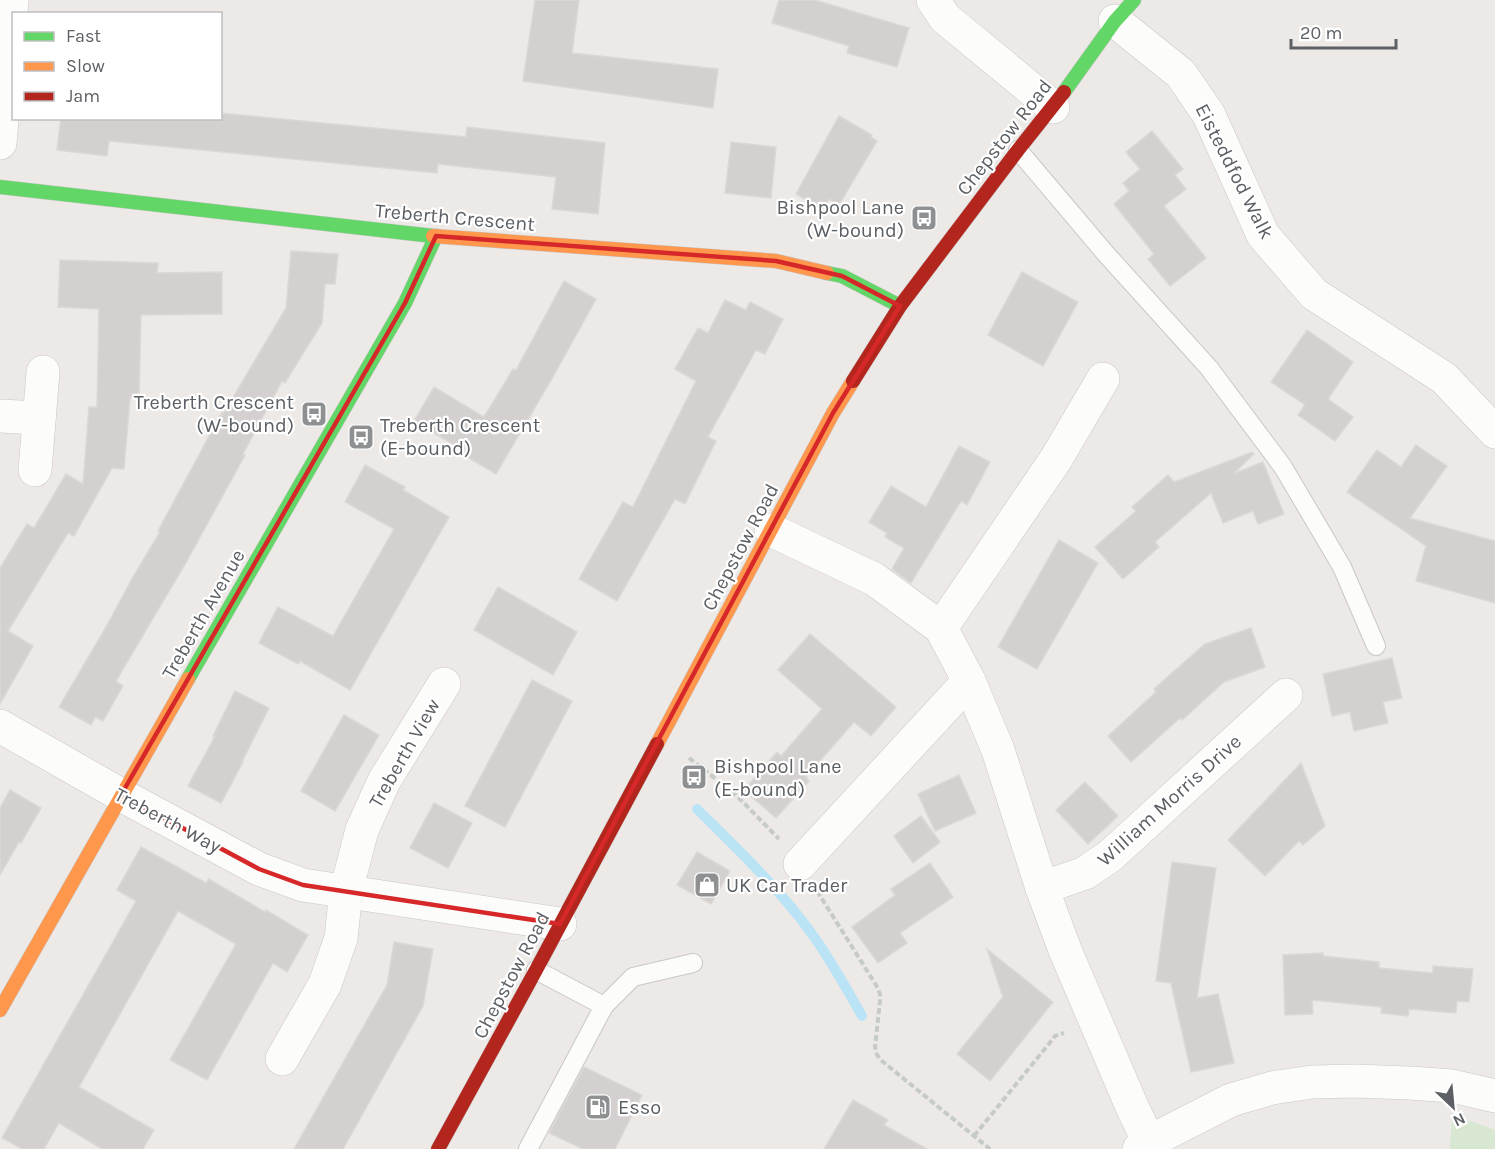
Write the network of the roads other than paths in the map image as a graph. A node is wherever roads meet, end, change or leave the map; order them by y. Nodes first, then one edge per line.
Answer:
1 (12, 0) edge
2 (933, 0) edge
3 (1124, 10) edge
4 (1053, 107) junction
5 (0, 143) edge
6 (1018, 150) junction
7 (0, 187) edge
8 (436, 236) junction
9 (900, 306) junction
10 (43, 372) dead end
11 (1103, 379) dead end
12 (0, 416) edge
13 (39, 418) junction
14 (1495, 432) edge
15 (35, 470) dead end
16 (771, 530) junction
17 (941, 628) junction
18 (1376, 646) dead end
19 (969, 681) junction
20 (444, 684) dead end
21 (1286, 695) dead end
22 (0, 726) edge
23 (121, 795) junction
24 (800, 864) road end
25 (1042, 888) junction
26 (346, 891) junction
27 (560, 924) junction
28 (693, 963) dead end
29 (536, 970) junction
30 (604, 1006) junction
31 (0, 1010) edge
32 (282, 1059) dead end
33 (1494, 1093) edge
34 (1144, 1146) edge
35 (438, 1149) edge
36 (528, 1149) edge

1 - 5 street
2 - 4 street
3 - 4 street, Chepstow Road
3 - 14 street, Eisteddfod Walk
4 - 6 street, Chepstow Road
6 - 9 street, Chepstow Road
6 - 18 lane
7 - 8 street, Treberth Crescent
8 - 9 street, Treberth Crescent
8 - 23 street, Treberth Avenue
9 - 16 street, Chepstow Road
10 - 13 street
11 - 17 street
12 - 13 street
13 - 15 street
16 - 17 street
16 - 27 street, Chepstow Road
17 - 19 street
19 - 24 street
19 - 25 street
20 - 26 street, Treberth View
21 - 25 street, William Morris Drive
22 - 23 street, Treberth Way
23 - 26 street, Treberth Way
23 - 31 street, Treberth Avenue
25 - 34 street
26 - 27 street, Treberth Way
26 - 32 street
27 - 29 street, Chepstow Road
28 - 30 lane
29 - 30 lane
29 - 35 street, Chepstow Road
30 - 36 lane
33 - 34 street

